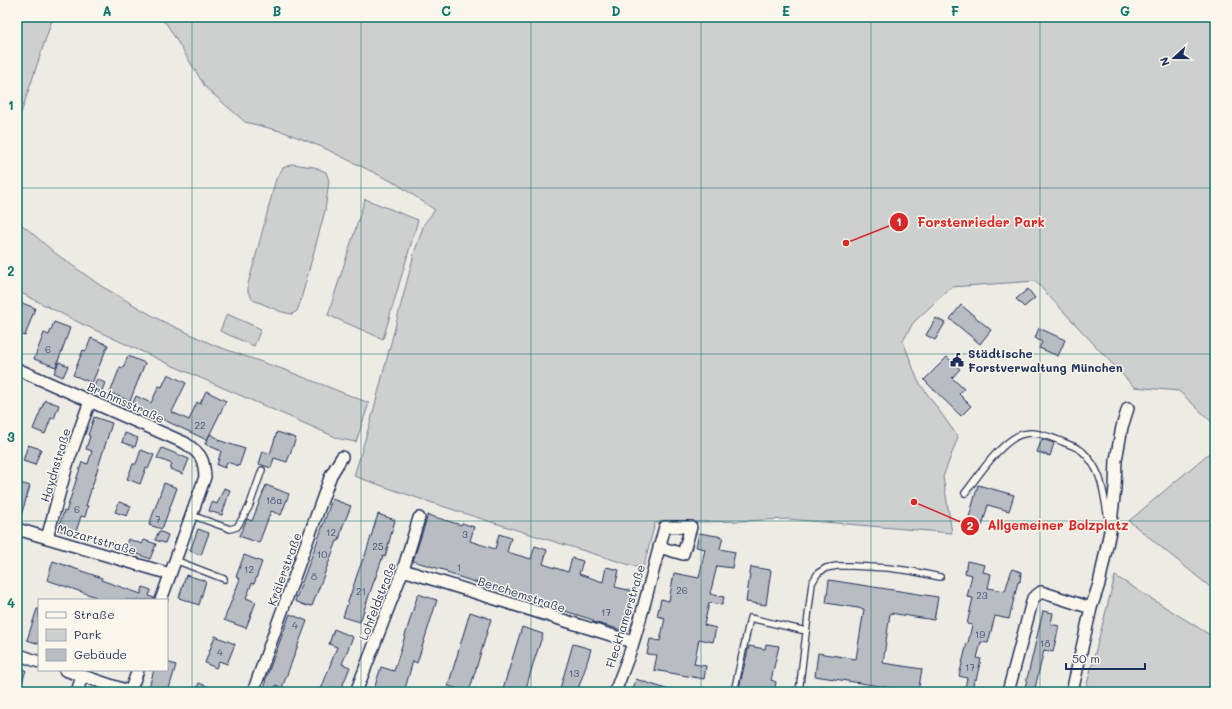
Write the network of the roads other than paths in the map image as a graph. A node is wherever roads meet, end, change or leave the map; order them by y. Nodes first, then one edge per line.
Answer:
1 (17, 369) edge
2 (90, 401) junction
3 (1128, 408) dead end
4 (342, 457) dead end
5 (262, 470) dead end
6 (965, 493) dead end
7 (191, 515) junction
8 (419, 518) dead end
9 (1111, 525) junction
10 (17, 529) edge
11 (47, 538) junction
12 (659, 547) dead end
13 (175, 560) junction
14 (403, 570) junction
15 (170, 574) junction
16 (940, 577) dead end
17 (224, 579) dead end
18 (161, 599) edge
19 (1091, 608) junction
20 (806, 631) junction
21 (633, 642) junction
22 (17, 654) edge
23 (38, 662) edge
24 (68, 671) edge
25 (138, 671) edge
26 (82, 676) junction
27 (77, 692) edge
28 (131, 692) edge
29 (253, 692) edge
30 (356, 692) edge
31 (615, 692) edge
32 (734, 692) edge
33 (799, 692) edge
34 (1008, 692) edge
35 (1072, 692) edge

1 - 2 street, Brahmsstraße
2 - 7 street, Brahmsstraße
2 - 11 street, Haydnstraße
3 - 9 street
4 - 29 street, Krälerstraße
5 - 7 lane
6 - 9 lane
7 - 13 street
8 - 14 street, Lohfeldstraße
9 - 19 street
10 - 11 street, Mozartstraße
11 - 15 street, Mozartstraße
12 - 21 street, Fleckhamerstraße
13 - 15 street
13 - 17 lane
14 - 21 street, Berchemstraße
14 - 30 street, Lohfeldstraße
15 - 18 street
16 - 20 lane
19 - 34 street
19 - 35 street
20 - 32 lane
20 - 33 lane
21 - 31 street, Fleckhamerstraße
22 - 23 street
24 - 26 street
25 - 28 street
26 - 27 street
26 - 28 street

